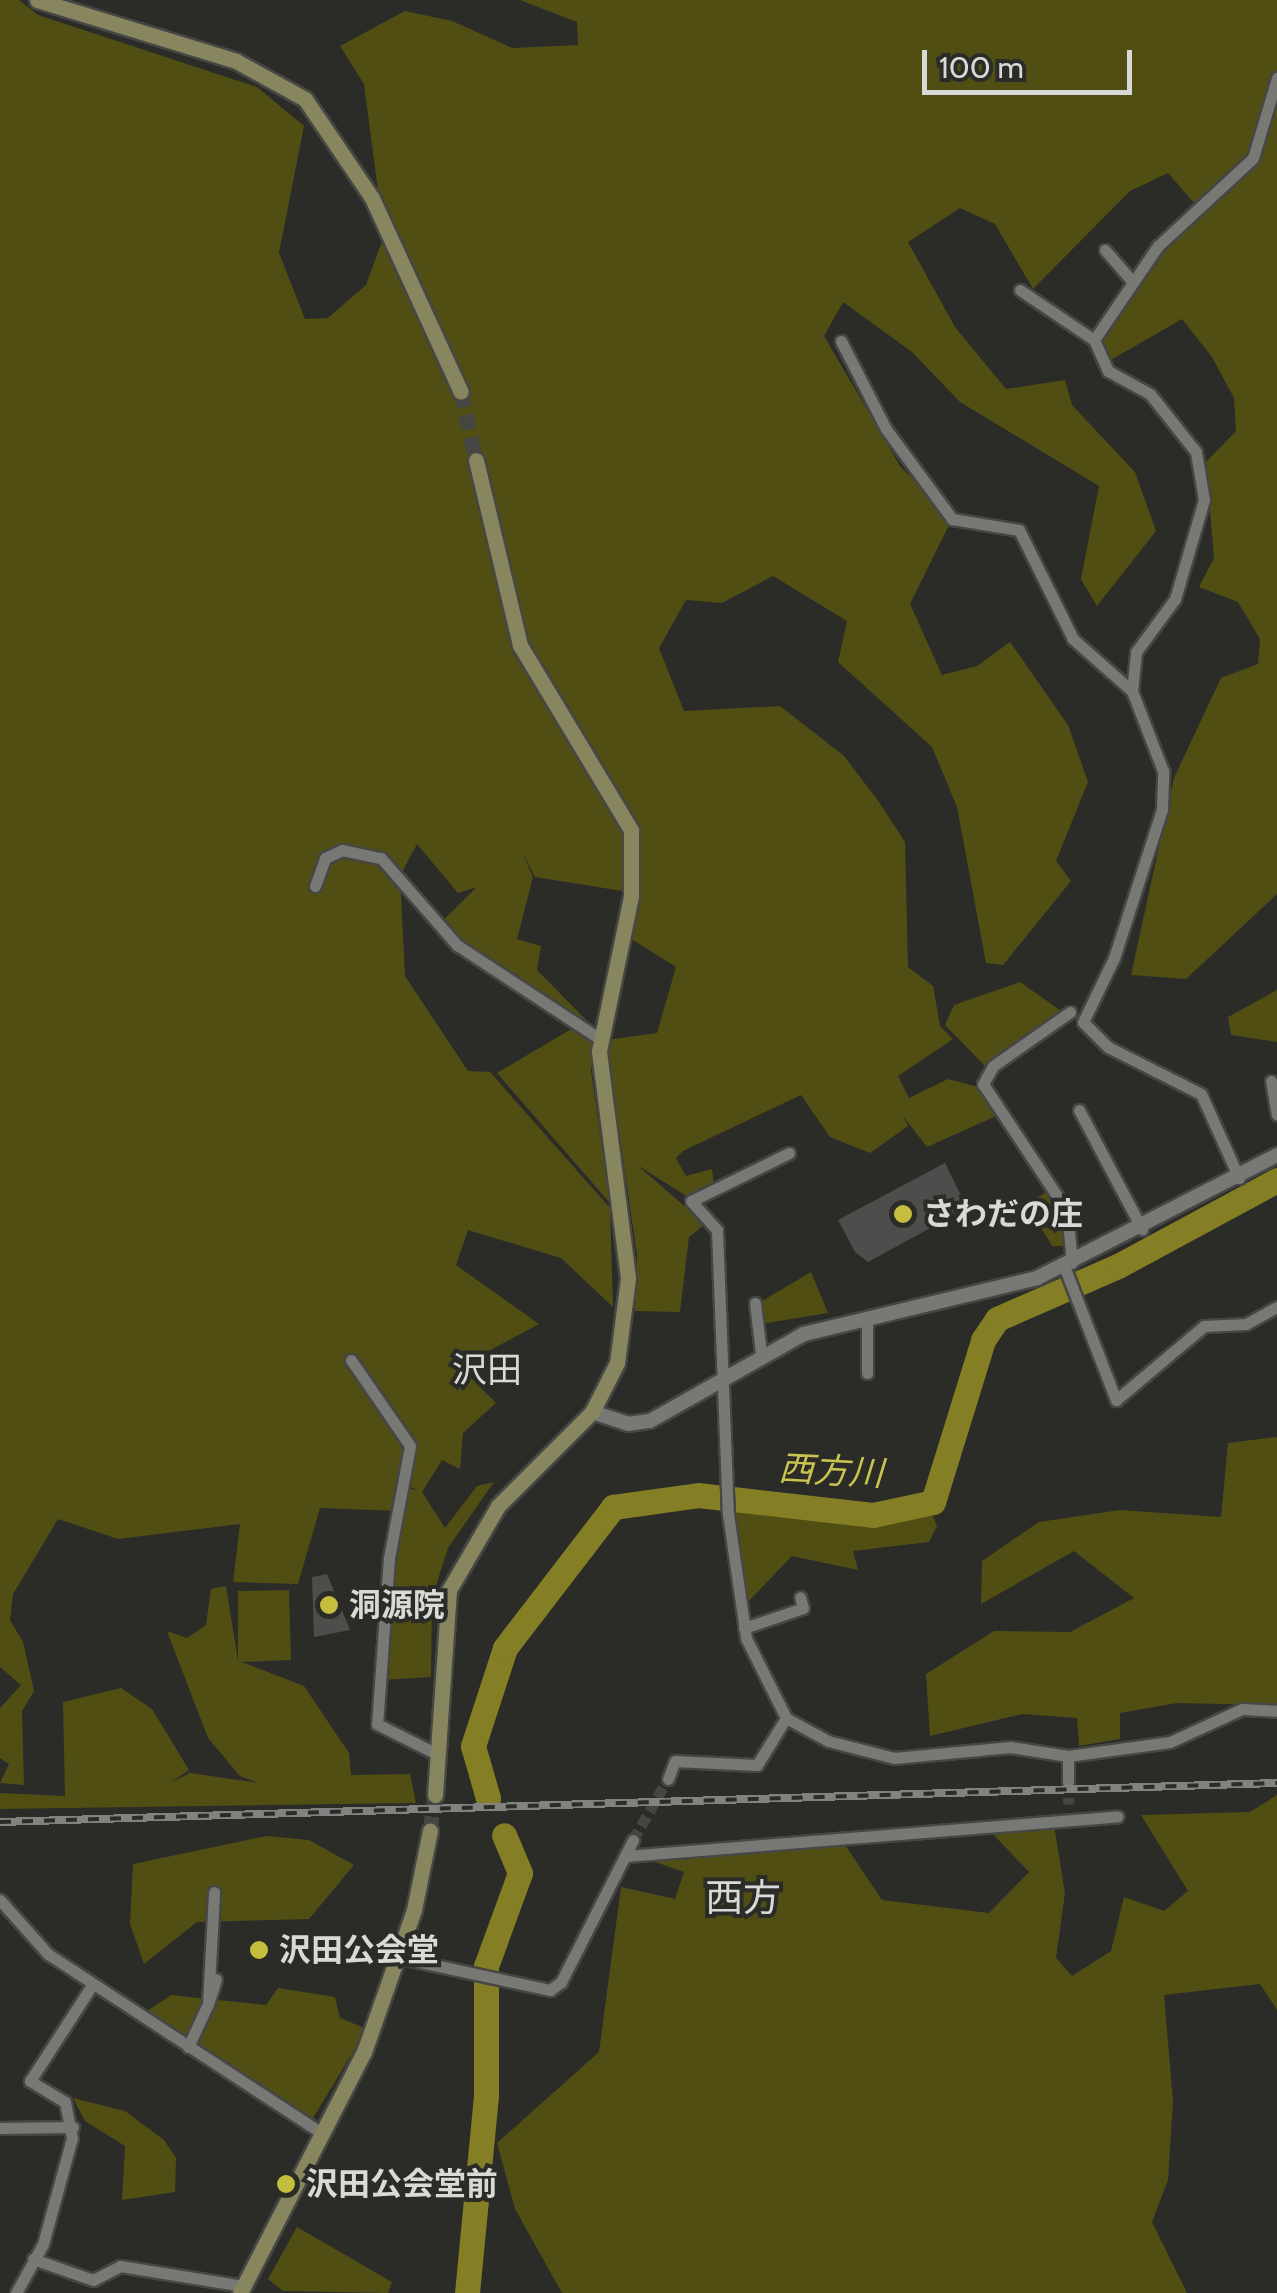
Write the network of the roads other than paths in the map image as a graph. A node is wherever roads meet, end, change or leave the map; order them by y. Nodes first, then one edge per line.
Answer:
1 (37, 0) edge
2 (1277, 78) edge
3 (1106, 250) dead end
4 (1130, 279) junction
5 (1020, 290) dead end
6 (1094, 340) junction
7 (841, 341) dead end
8 (460, 392) tunnel mouth
9 (476, 460) tunnel mouth
10 (1132, 691) junction
11 (315, 886) dead end
12 (1070, 1012) dead end
13 (600, 1040) junction
14 (1271, 1081) dead end
15 (1079, 1110) dead end
16 (1277, 1114) edge
17 (789, 1154) dead end
18 (1277, 1155) edge
19 (1239, 1178) junction
20 (1142, 1230) junction
21 (1068, 1265) junction
22 (754, 1303) dead end
23 (1277, 1307) edge
24 (868, 1319) junction
25 (761, 1353) junction
26 (351, 1360) dead end
27 (867, 1373) dead end
28 (723, 1374) junction
29 (592, 1412) junction
30 (800, 1597) dead end
31 (744, 1628) junction
32 (1277, 1711) edge
33 (786, 1718) junction
34 (437, 1754) junction
35 (1068, 1756) junction
36 (668, 1779) tunnel mouth
37 (1068, 1781) tunnel mouth
38 (435, 1794) tunnel mouth
39 (1069, 1804) tunnel mouth
40 (1117, 1816) dead end
41 (1069, 1818) junction
42 (430, 1832) tunnel mouth
43 (633, 1840) tunnel mouth
44 (625, 1856) junction
45 (214, 1892) dead end
46 (0, 1900) edge
47 (398, 1957) junction
48 (216, 1978) dead end
49 (92, 1985) junction
50 (202, 1997) junction
51 (188, 2047) junction
52 (73, 2127) junction
53 (0, 2128) edge
54 (323, 2134) junction
55 (33, 2260) junction
56 (242, 2290) edge
57 (16, 2293) edge

1 - 8 main road
2 - 4 street
3 - 4 street
4 - 6 street
5 - 6 street
6 - 10 street
7 - 10 street
9 - 13 main road
10 - 19 street
11 - 13 street
12 - 21 street
13 - 29 main road
14 - 16 street
15 - 20 street
17 - 28 street
18 - 19 street
19 - 20 street
20 - 21 street
21 - 23 street
21 - 24 street
22 - 25 street
24 - 25 street
24 - 27 street
25 - 28 street
26 - 34 street
28 - 29 street
28 - 31 street
29 - 34 main road
30 - 31 street
31 - 33 street
32 - 35 street
33 - 35 street
33 - 36 street
34 - 38 main road
35 - 37 street
39 - 41 street
40 - 41 street
41 - 44 street
42 - 47 main road
43 - 44 street
44 - 47 street
45 - 50 street
46 - 49 street
47 - 54 main road
48 - 50 street
49 - 51 street
49 - 52 street
50 - 51 street
51 - 54 street
52 - 53 street
52 - 55 street
54 - 56 main road
55 - 56 street
55 - 57 street

